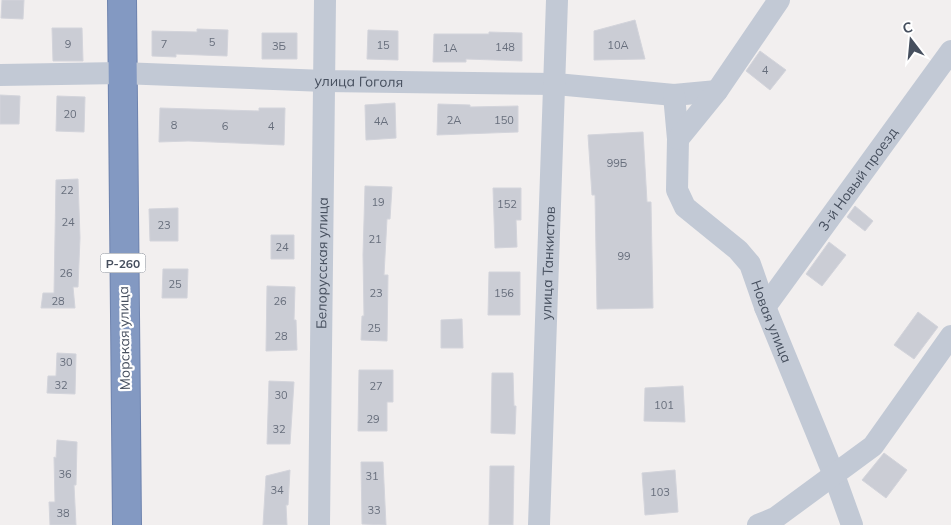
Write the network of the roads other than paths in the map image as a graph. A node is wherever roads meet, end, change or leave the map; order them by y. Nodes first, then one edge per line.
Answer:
1 (122, 0) edge
2 (325, 0) edge
3 (557, 0) edge
4 (779, 0) edge
5 (951, 52) edge
6 (121, 73) junction
7 (0, 75) edge
8 (325, 81) junction
9 (556, 84) junction
10 (717, 91) junction
11 (674, 94) junction
12 (678, 139) junction
13 (765, 307) junction
14 (951, 336) edge
15 (834, 475) junction
16 (127, 525) edge
17 (320, 525) edge
18 (539, 525) edge
19 (758, 525) edge
20 (852, 525) edge

1 - 6 highway, Морская улица / Р-260
2 - 8 street, Белорусская улица
3 - 9 street, улица Танкистов
4 - 10 street
5 - 13 street, 3-й Новый проезд
6 - 7 street, улица Гоголя
6 - 8 street, улица Гоголя
6 - 16 highway, Морская улица / Р-260
8 - 9 street, улица Гоголя
8 - 17 street, Белорусская улица
9 - 11 street, улица Гоголя
9 - 18 street, улица Танкистов
10 - 11 street, улица Гоголя
10 - 12 street
11 - 12 street, Новая улица
12 - 13 street, Новая улица
13 - 15 street, Новая улица
14 - 15 street
15 - 19 street
15 - 20 street, Новая улица

